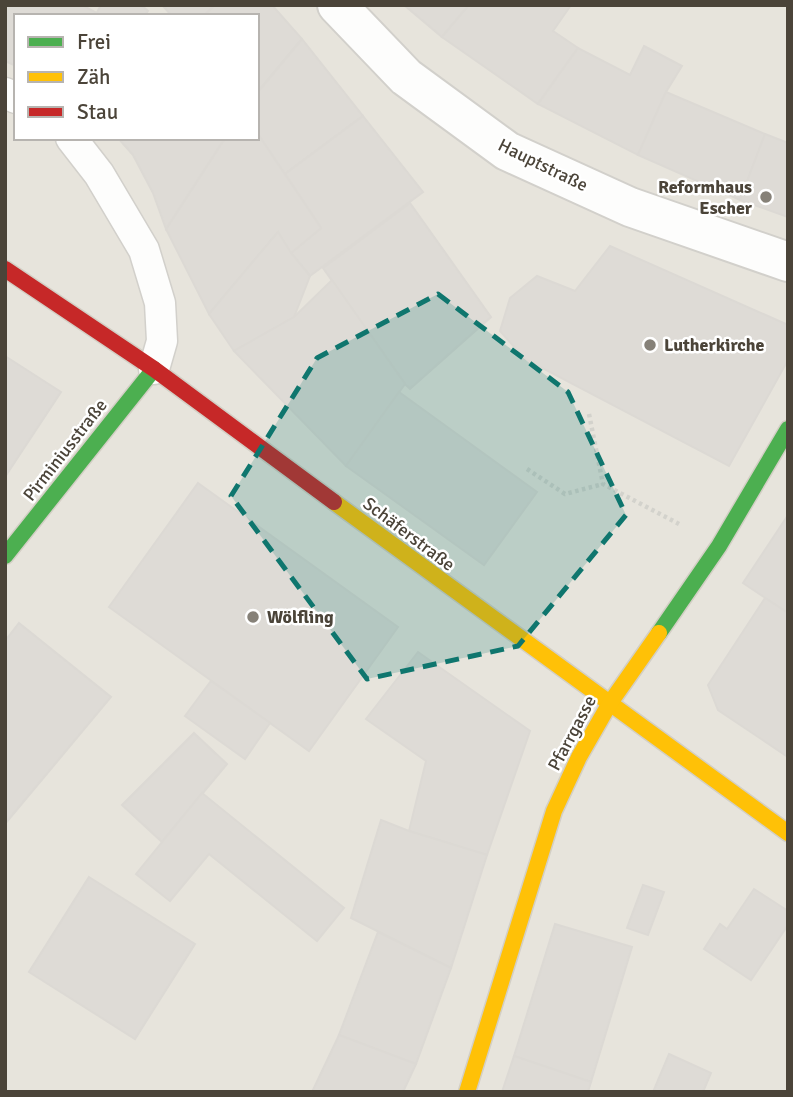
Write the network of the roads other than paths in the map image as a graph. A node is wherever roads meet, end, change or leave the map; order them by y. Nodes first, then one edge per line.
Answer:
1 (337, 5) edge
2 (73, 140) edge
3 (788, 262) edge
4 (5, 269) edge
5 (154, 369) junction
6 (788, 429) edge
7 (5, 556) edge
8 (610, 704) junction
9 (788, 833) edge
10 (467, 1092) edge

1 - 3 street, Hauptstraße
2 - 5 lane
4 - 5 street, Schäferstraße
5 - 7 street, Pirminiusstraße
5 - 8 street, Schäferstraße
6 - 8 street, Pfarrgasse
8 - 9 street, Schäferstraße
8 - 10 street, Pfarrgasse

